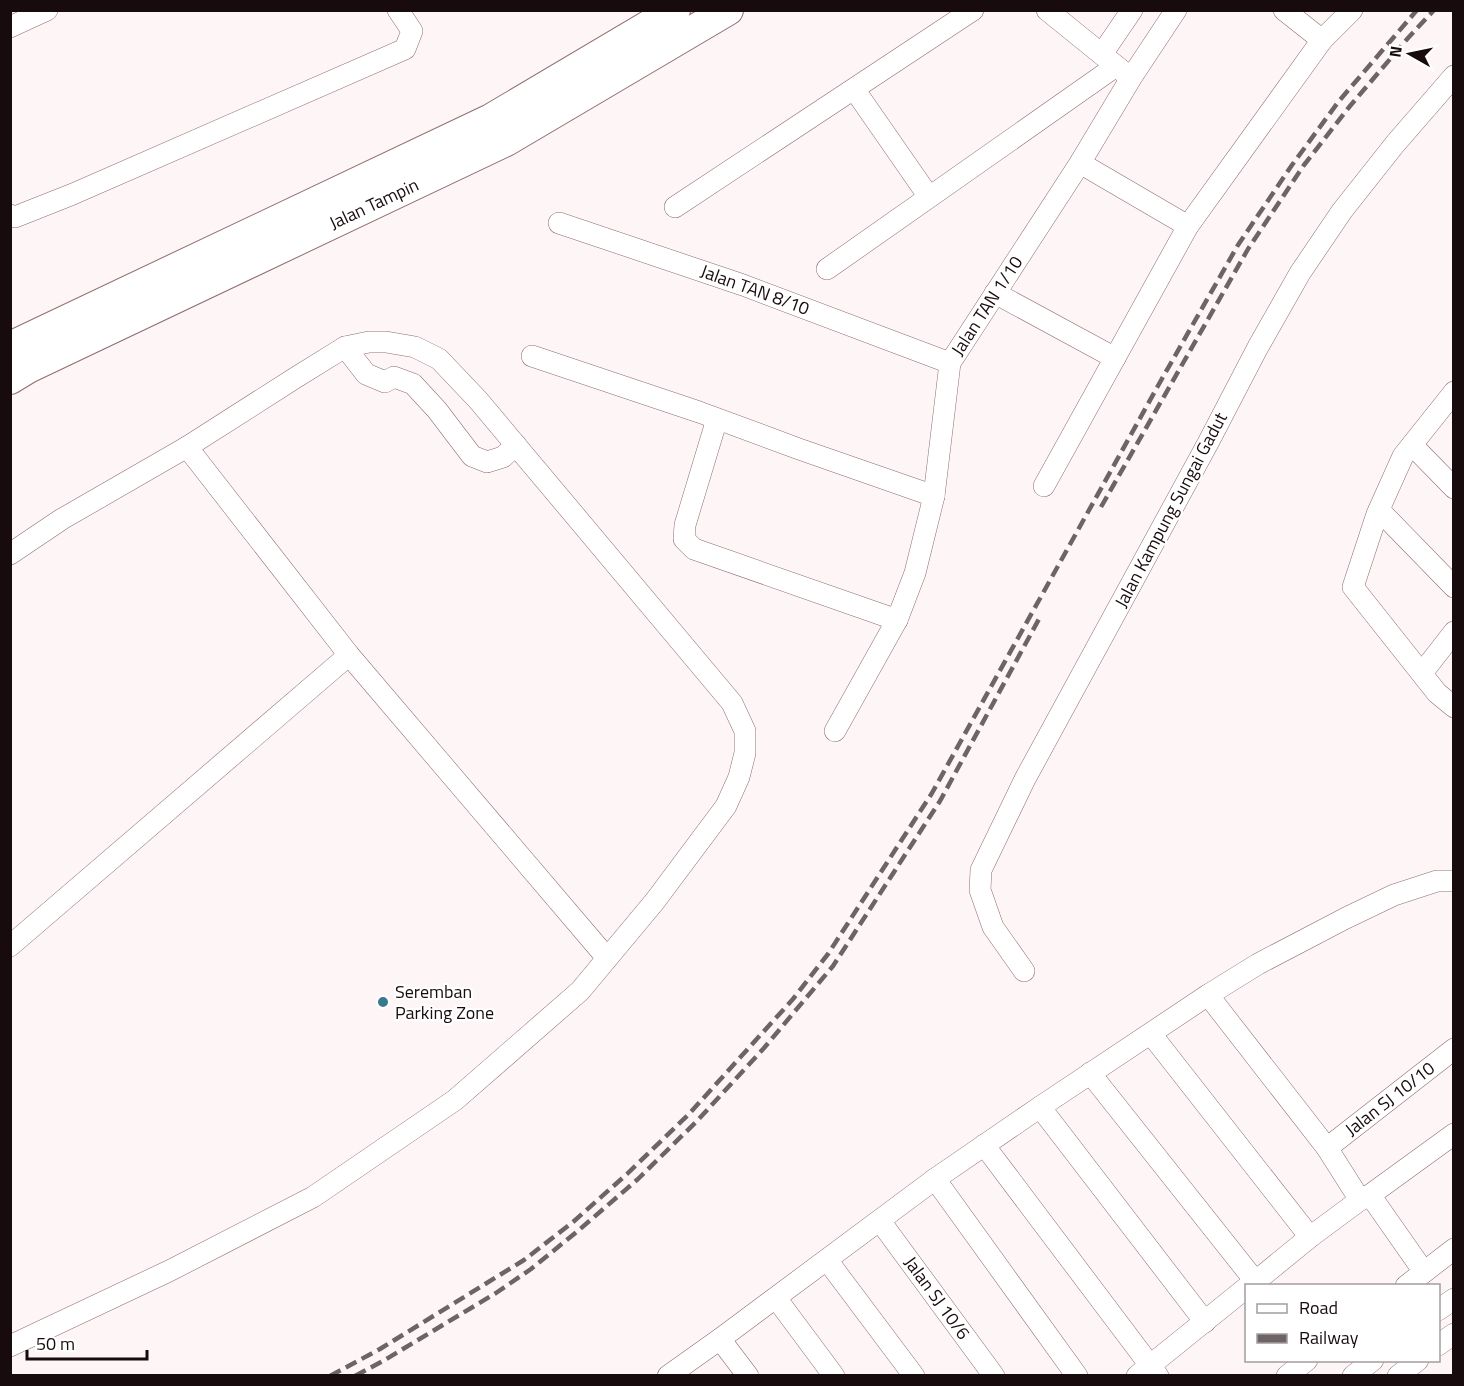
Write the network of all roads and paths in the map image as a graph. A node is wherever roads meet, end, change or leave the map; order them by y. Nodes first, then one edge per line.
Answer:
1 (47, 10) edge
2 (398, 10) edge
3 (675, 10) edge
4 (728, 10) edge
5 (973, 10) edge
6 (1047, 10) edge
7 (1132, 10) edge
8 (1176, 10) edge
9 (1284, 10) edge
10 (1353, 10) edge
11 (10, 27) edge
12 (1322, 40) junction
13 (1116, 66) junction
14 (1454, 76) edge
15 (854, 89) junction
16 (1080, 163) junction
17 (929, 197) junction
18 (675, 207) dead end
19 (10, 215) edge
20 (559, 223) dead end
21 (1188, 226) junction
22 (827, 269) dead end
23 (995, 293) junction
24 (10, 347) edge
25 (345, 347) junction
26 (532, 356) dead end
27 (1115, 358) junction
28 (950, 363) junction
29 (10, 379) edge
30 (1454, 392) edge
31 (717, 419) junction
32 (516, 445) junction
33 (1412, 445) junction
34 (187, 447) junction
35 (1044, 486) dead end
36 (1454, 488) edge
37 (934, 496) junction
38 (1379, 510) junction
39 (10, 554) edge
40 (1454, 587) edge
41 (897, 620) junction
42 (1454, 632) edge
43 (349, 655) junction
44 (1422, 673) junction
45 (1454, 707) edge
46 (835, 731) dead end
47 (1454, 881) edge
48 (10, 946) edge
49 (607, 958) junction
50 (1024, 971) dead end
51 (1208, 995) junction
52 (1151, 1034) junction
53 (1454, 1049) edge
54 (1090, 1073) junction
55 (1040, 1107) junction
56 (1454, 1134) edge
57 (984, 1145) junction
58 (1327, 1148) junction
59 (935, 1179) junction
60 (1365, 1197) junction
61 (880, 1221) junction
62 (1310, 1237) junction
63 (1454, 1249) edge
64 (827, 1260) junction
65 (1424, 1272) junction
66 (1249, 1284) edge
67 (1251, 1284) edge
68 (1409, 1284) edge
69 (1245, 1289) edge
70 (776, 1298) junction
71 (1454, 1299) edge
72 (1440, 1310) edge
73 (1205, 1322) junction
74 (1454, 1334) edge
75 (720, 1340) junction
76 (1440, 1344) edge
77 (10, 1346) edge
78 (1304, 1362) edge
79 (1370, 1362) edge
80 (1416, 1362) edge
81 (1148, 1372) edge
82 (668, 1376) edge
83 (748, 1376) edge
84 (834, 1376) edge
85 (915, 1376) edge
86 (994, 1376) edge
87 (1077, 1376) edge
88 (1287, 1376) edge
89 (1353, 1376) edge
90 (1398, 1376) edge

1 - 11 street
2 - 19 street
3 - 24 highway, Jalan Tampin
4 - 29 highway, Jalan Tampin
5 - 15 street
6 - 13 street
7 - 13 street
8 - 13 street, Jalan TAN 1/10
9 - 12 street
10 - 12 street
12 - 21 street
13 - 16 street, Jalan TAN 1/10
13 - 17 street
14 - 50 street, Jalan Kampung Sungai Gadut
15 - 17 street
15 - 18 street
16 - 21 street
16 - 23 street, Jalan TAN 1/10
17 - 22 street
20 - 28 street, Jalan TAN 8/10
21 - 27 street
23 - 27 street
23 - 28 street, Jalan TAN 1/10
25 - 32 street
25 - 32 street
25 - 34 street
26 - 31 street
27 - 35 street
28 - 37 street, Jalan TAN 1/10
30 - 33 street
31 - 37 street
31 - 41 street
32 - 49 street
33 - 36 street
33 - 38 street
34 - 39 street
34 - 43 street
37 - 41 street, Jalan TAN 1/10
38 - 40 street
38 - 44 street
41 - 46 street, Jalan TAN 1/10
42 - 44 street
43 - 48 street
43 - 49 street
44 - 45 street
47 - 51 street
49 - 77 street
51 - 52 street
51 - 58 street
52 - 54 street
52 - 62 street
53 - 58 street, Jalan SJ 10/10
54 - 55 street
54 - 66 street
55 - 57 street
55 - 73 street
56 - 60 street
57 - 59 street
57 - 81 street
58 - 60 street
59 - 61 street
59 - 87 street
60 - 62 street
60 - 65 street
61 - 64 street
61 - 86 street, Jalan SJ 10/6
62 - 67 street
63 - 65 street
64 - 70 street
64 - 85 street
65 - 68 street
69 - 73 street
70 - 75 street
70 - 84 street
71 - 72 street
73 - 81 street
74 - 76 street
75 - 82 street
75 - 83 street
78 - 88 street
79 - 89 street
80 - 90 street

